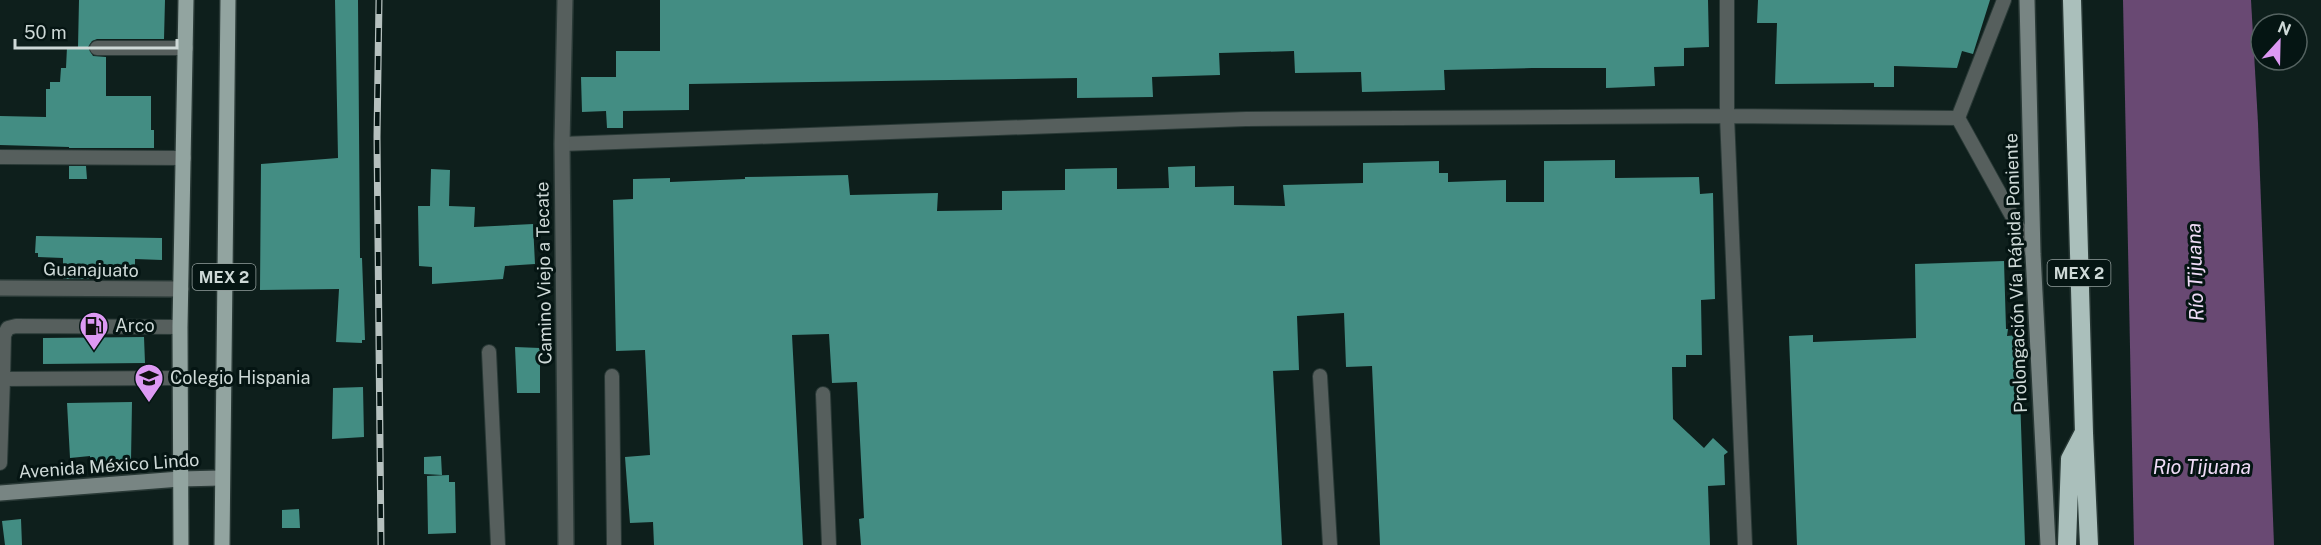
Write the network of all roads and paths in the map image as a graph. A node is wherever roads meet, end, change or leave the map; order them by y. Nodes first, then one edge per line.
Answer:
1 (186, 0) edge
2 (228, 0) edge
3 (565, 0) edge
4 (1727, 0) edge
5 (2004, 0) edge
6 (2027, 0) edge
7 (2072, 0) edge
8 (97, 48) dead end
9 (186, 48) junction
10 (1727, 116) junction
11 (1958, 117) junction
12 (562, 144) junction
13 (0, 157) edge
14 (184, 158) junction
15 (2033, 254) junction
16 (0, 288) edge
17 (181, 289) junction
18 (180, 327) junction
19 (489, 352) dead end
20 (612, 376) dead end
21 (1320, 376) dead end
22 (180, 378) junction
23 (3, 379) junction
24 (823, 394) dead end
25 (2084, 433) junction
26 (0, 463) edge
27 (221, 478) junction
28 (180, 479) junction
29 (0, 494) edge
30 (181, 545) edge
31 (222, 545) edge
32 (498, 545) edge
33 (566, 545) edge
34 (614, 545) edge
35 (829, 545) edge
36 (1330, 545) edge
37 (1745, 545) edge
38 (2048, 545) edge
39 (2067, 545) edge
40 (2089, 545) edge

1 - 9 main road, MEX 2
2 - 27 main road, MEX 2
3 - 12 street, Camino Viejo a Tecate
4 - 10 lane
5 - 11 lane
6 - 15 main road, Prolongación Vía Rápida Poniente
7 - 25 highway, MEX 2
8 - 9 lane
9 - 14 main road, MEX 2
10 - 11 lane
10 - 12 lane
10 - 37 lane
11 - 15 lane
12 - 33 street, Camino Viejo a Tecate
13 - 14 lane
14 - 17 main road, MEX 2
15 - 38 main road, Prolongación Vía Rápida Poniente
16 - 17 street, Guanajuato
17 - 18 main road, MEX 2
18 - 22 main road, MEX 2
18 - 23 lane
19 - 32 lane
20 - 34 lane
21 - 36 lane
22 - 23 lane
22 - 28 main road, MEX 2
23 - 26 lane
24 - 35 lane
25 - 39 highway
25 - 40 highway, MEX 2
27 - 28 main road, Avenida México Lindo
27 - 31 main road, MEX 2
28 - 29 main road, Avenida México Lindo
28 - 30 main road, MEX 2

